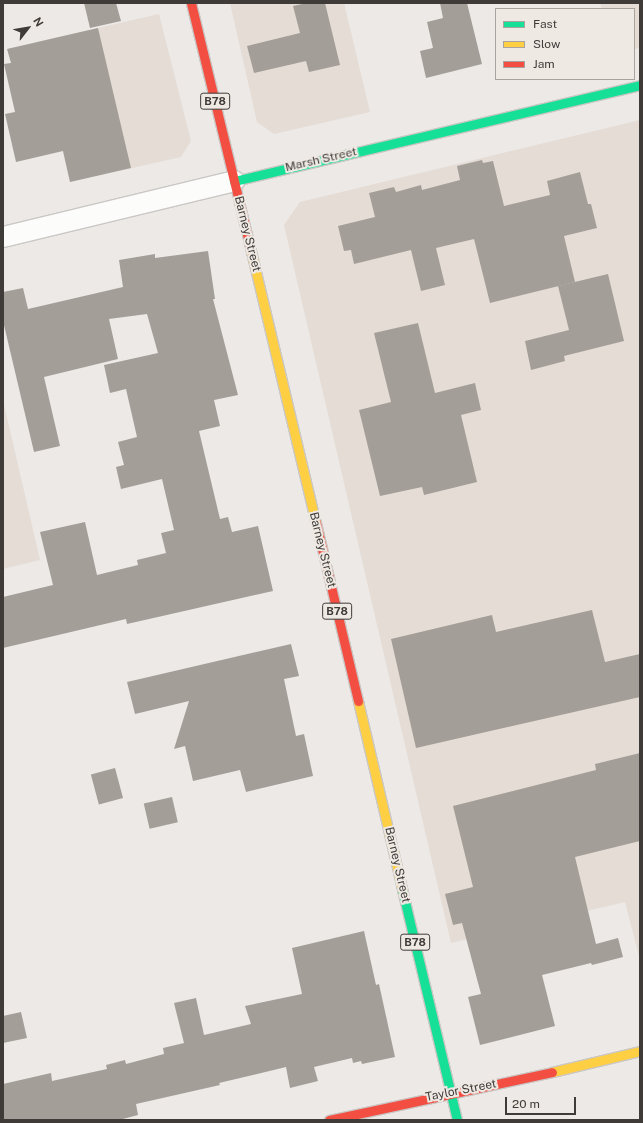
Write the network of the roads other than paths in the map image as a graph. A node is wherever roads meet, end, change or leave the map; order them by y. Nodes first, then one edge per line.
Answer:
1 (190, 3) edge
2 (640, 85) edge
3 (234, 181) junction
4 (3, 237) edge
5 (640, 1051) edge
6 (451, 1094) junction
7 (330, 1120) edge
8 (457, 1120) edge

1 - 3 main road, Barney Street / B78
2 - 3 main road, Marsh Street
3 - 4 street, Marsh Street
3 - 6 main road, Barney Street / B78
5 - 6 main road, Taylor Street
6 - 7 main road, Taylor Street
6 - 8 main road, Barney Street / B78

